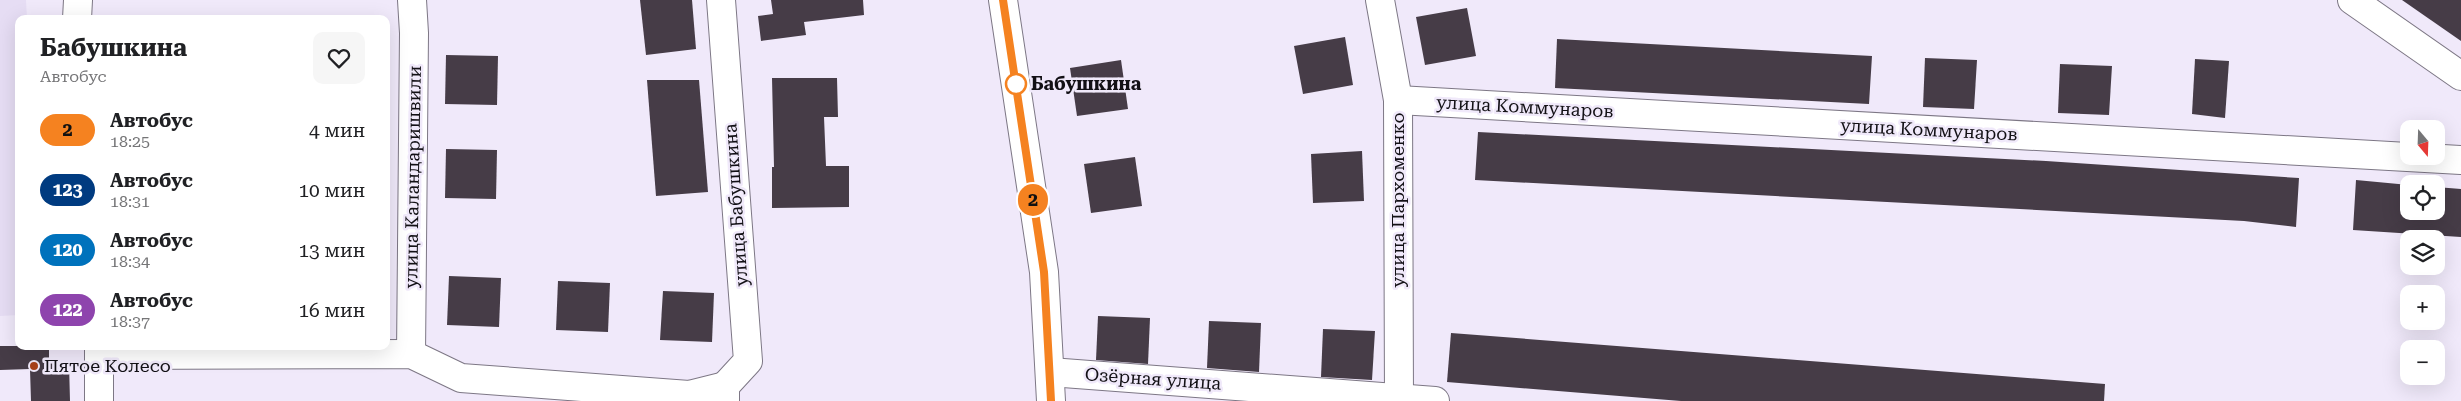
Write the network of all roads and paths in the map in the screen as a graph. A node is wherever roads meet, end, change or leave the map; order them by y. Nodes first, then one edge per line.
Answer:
1 (78, 0) edge
2 (412, 0) edge
3 (721, 0) edge
4 (1380, 0) edge
5 (2352, 0) edge
6 (1005, 5) edge
7 (77, 15) edge
8 (2461, 76) edge
9 (1398, 100) junction
10 (2461, 160) edge
11 (99, 351) edge
12 (411, 354) junction
13 (1050, 372) junction
14 (461, 389) edge
15 (725, 393) edge
16 (1399, 400) edge
17 (99, 401) edge
18 (1051, 401) edge
19 (1435, 401) edge

1 - 7 street
2 - 12 street, улица Каландаришвили
3 - 15 street, улица Бабушкина
4 - 9 street, улица Пархоменко
5 - 8 street
6 - 13 street
9 - 10 street, улица Коммунаров
9 - 16 street, улица Пархоменко
11 - 12 street
11 - 17 street
12 - 14 street
13 - 16 street, Озёрная улица
13 - 18 street
14 - 15 street
16 - 19 street, Озёрная улица

